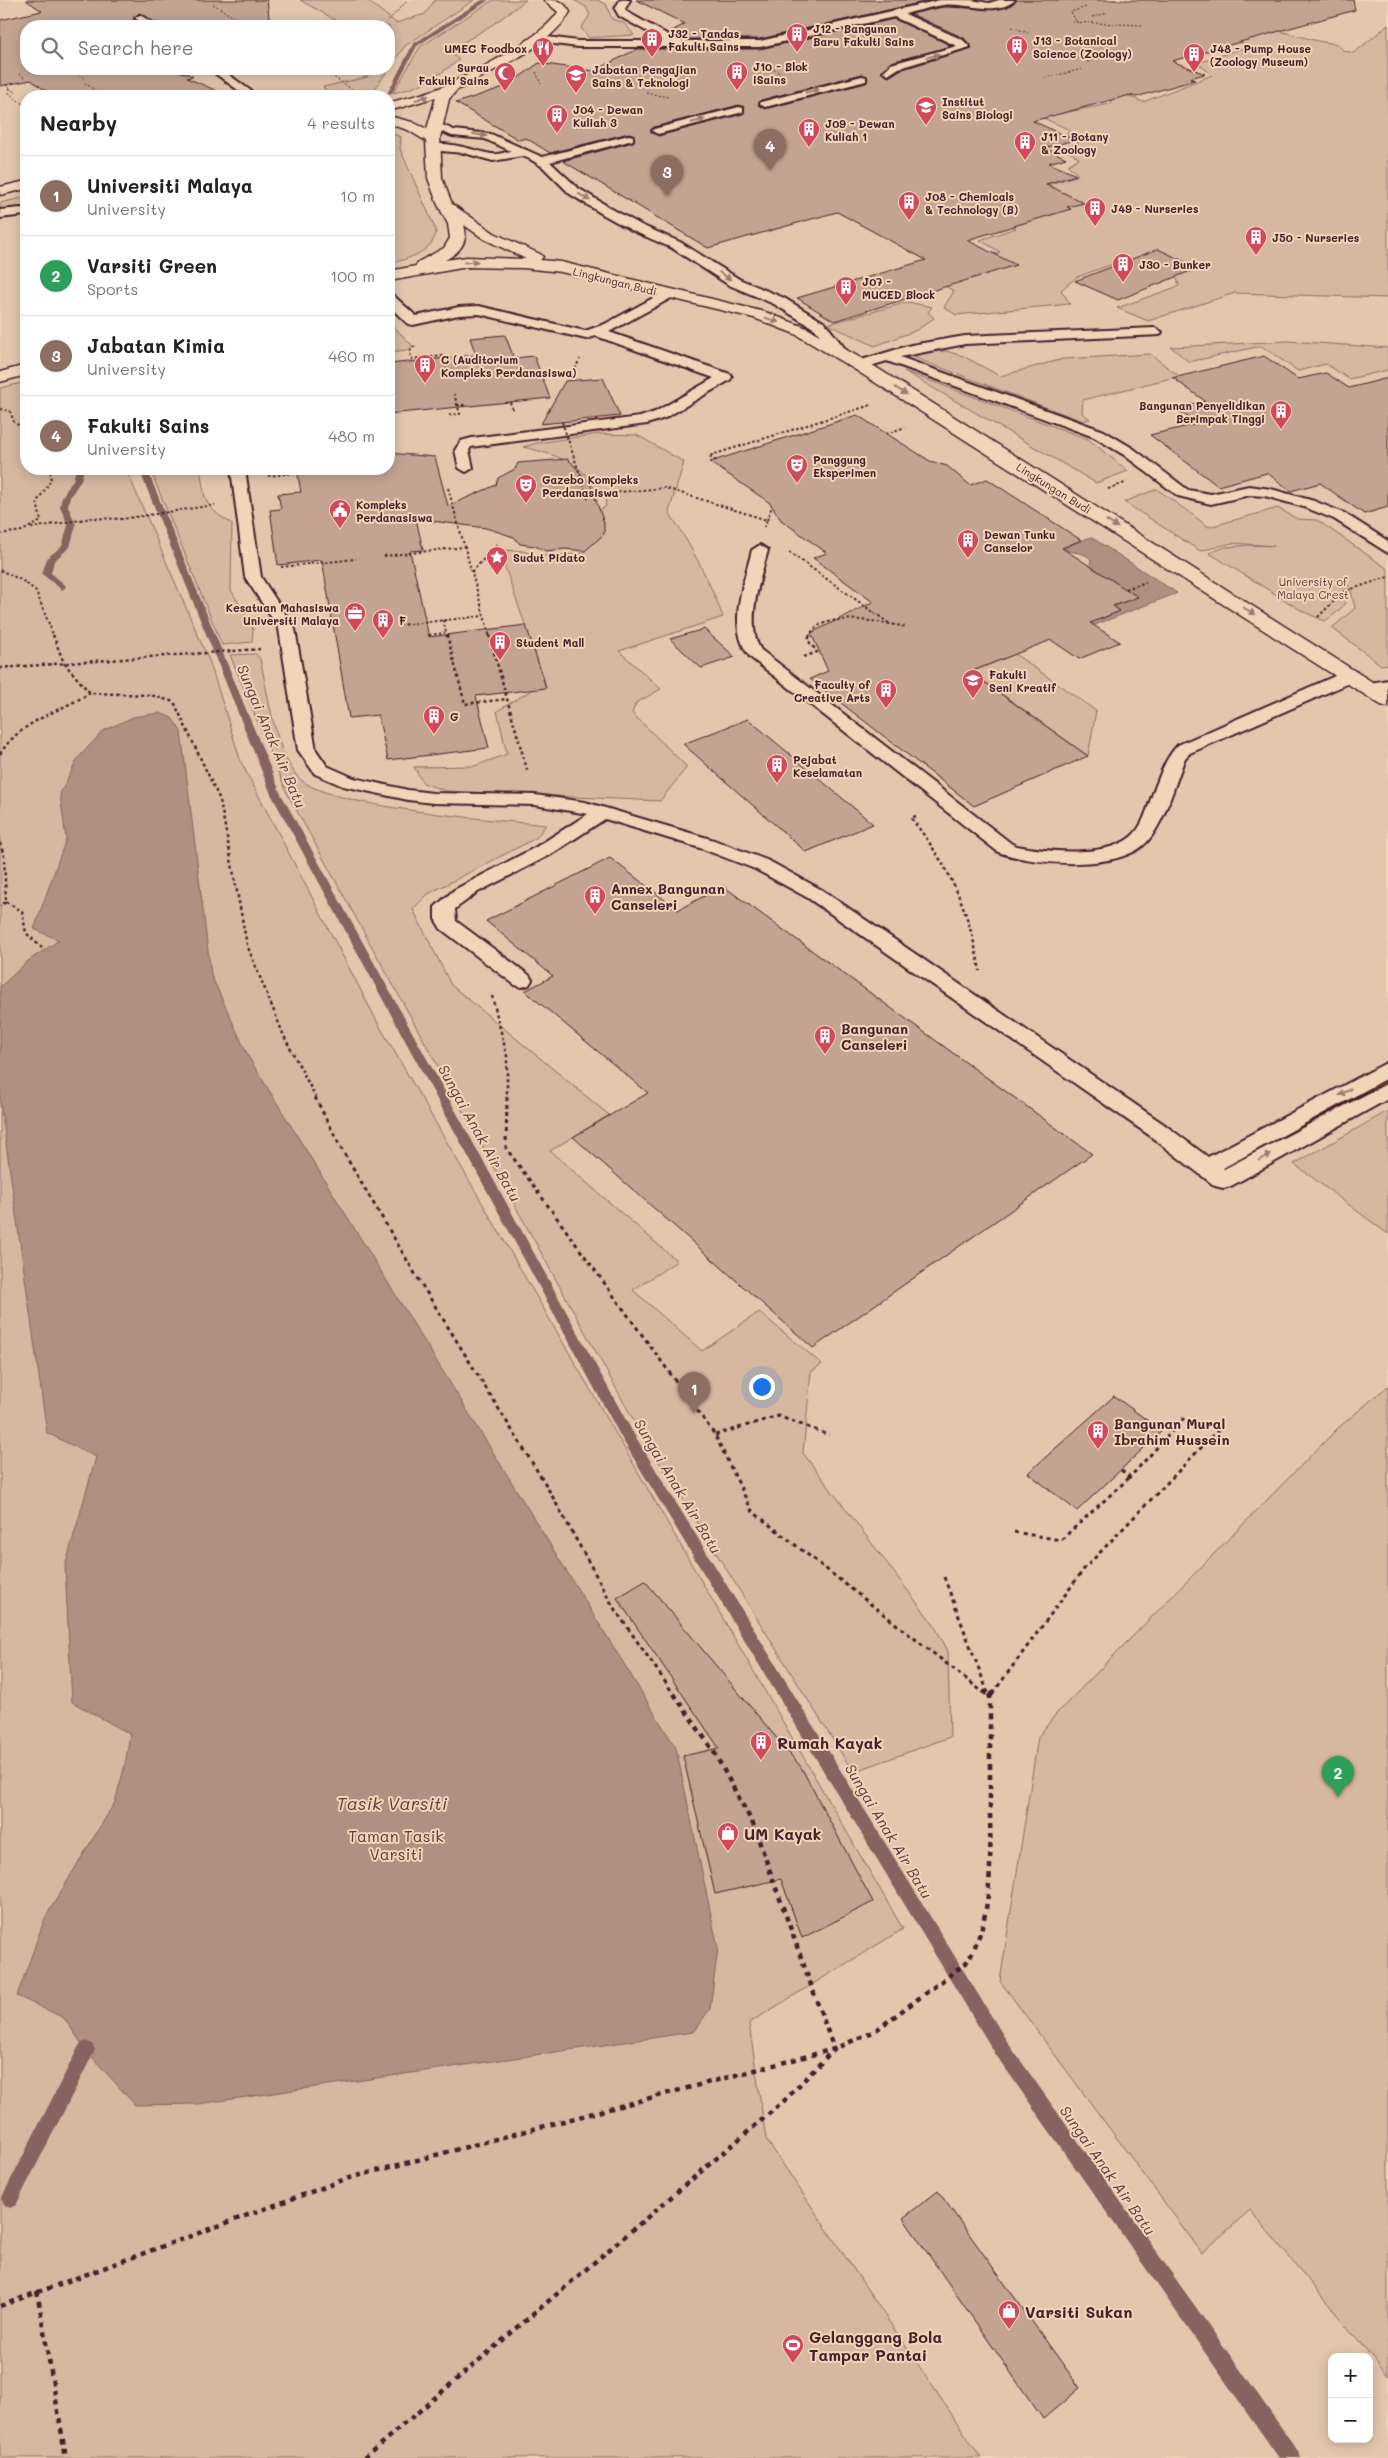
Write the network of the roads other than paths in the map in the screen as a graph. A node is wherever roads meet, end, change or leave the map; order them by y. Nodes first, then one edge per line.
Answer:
1 (550, 0) edge
2 (625, 0) edge
3 (1010, 0) edge
4 (896, 14) junction
5 (140, 18) dead end
6 (143, 20) edge
7 (539, 39) junction
8 (677, 45) junction
9 (888, 72) dead end
10 (223, 75) edge
11 (862, 78) dead end
12 (454, 87) junction
13 (244, 90) edge
14 (765, 104) dead end
15 (395, 105) edge
16 (739, 110) dead end
17 (395, 116) edge
18 (395, 121) edge
19 (430, 130) junction
20 (658, 131) dead end
21 (629, 138) dead end
22 (523, 152) junction
23 (540, 161) junction
24 (20, 186) edge
25 (0, 191) edge
26 (444, 204) junction
27 (20, 212) edge
28 (0, 214) edge
29 (561, 268) junction
30 (413, 270) junction
31 (395, 274) edge
32 (668, 294) junction
33 (395, 304) edge
34 (597, 332) junction
35 (1155, 332) dead end
36 (843, 355) junction
37 (886, 356) junction
38 (860, 365) junction
39 (20, 372) edge
40 (0, 377) edge
41 (466, 468) dead end
42 (239, 475) edge
43 (761, 541) road end
44 (1388, 548) edge
45 (1350, 676) junction
46 (1379, 687) edge
47 (1388, 701) edge
48 (602, 813) junction
49 (522, 980) dead end
50 (1388, 1069) edge
51 (1388, 1090) edge
52 (1215, 1174) junction

1 - 7 street
2 - 8 lane
3 - 4 lane
4 - 8 lane
9 -> 4 lane
5 - 6 lane
7 - 8 lane
7 - 12 street
10 - 13 lane
14 -> 11 lane
15 -> 12 street
12 - 19 street
20 -> 16 lane
17 - 19 street
18 - 19 street
19 -> 22 lane
19 - 22 lane
19 - 26 street
21 - 23 lane
22 - 23 lane
23 -> 36 lane
24 - 25 street
26 - 29 street, Lingkungan Budi
26 - 30 street
27 - 28 lane
30 -> 29 street, Lingkungan Budi
29 - 32 street, Lingkungan Budi
30 - 31 street, Lingkungan Budi
32 - 34 lane
32 -> 36 street, Lingkungan Budi
33 - 34 lane
34 - 41 lane
35 - 37 lane
36 - 38 street, Lingkungan Budi
37 - 38 lane
37 - 44 lane
38 -> 45 street, Lingkungan Budi
39 - 40 street
42 - 48 lane
43 - 45 lane
45 - 46 street, Lingkungan Budi
46 - 47 street, Lingkungan Budi
48 - 49 lane
48 - 52 lane
50 -> 52 lane
52 -> 51 lane

